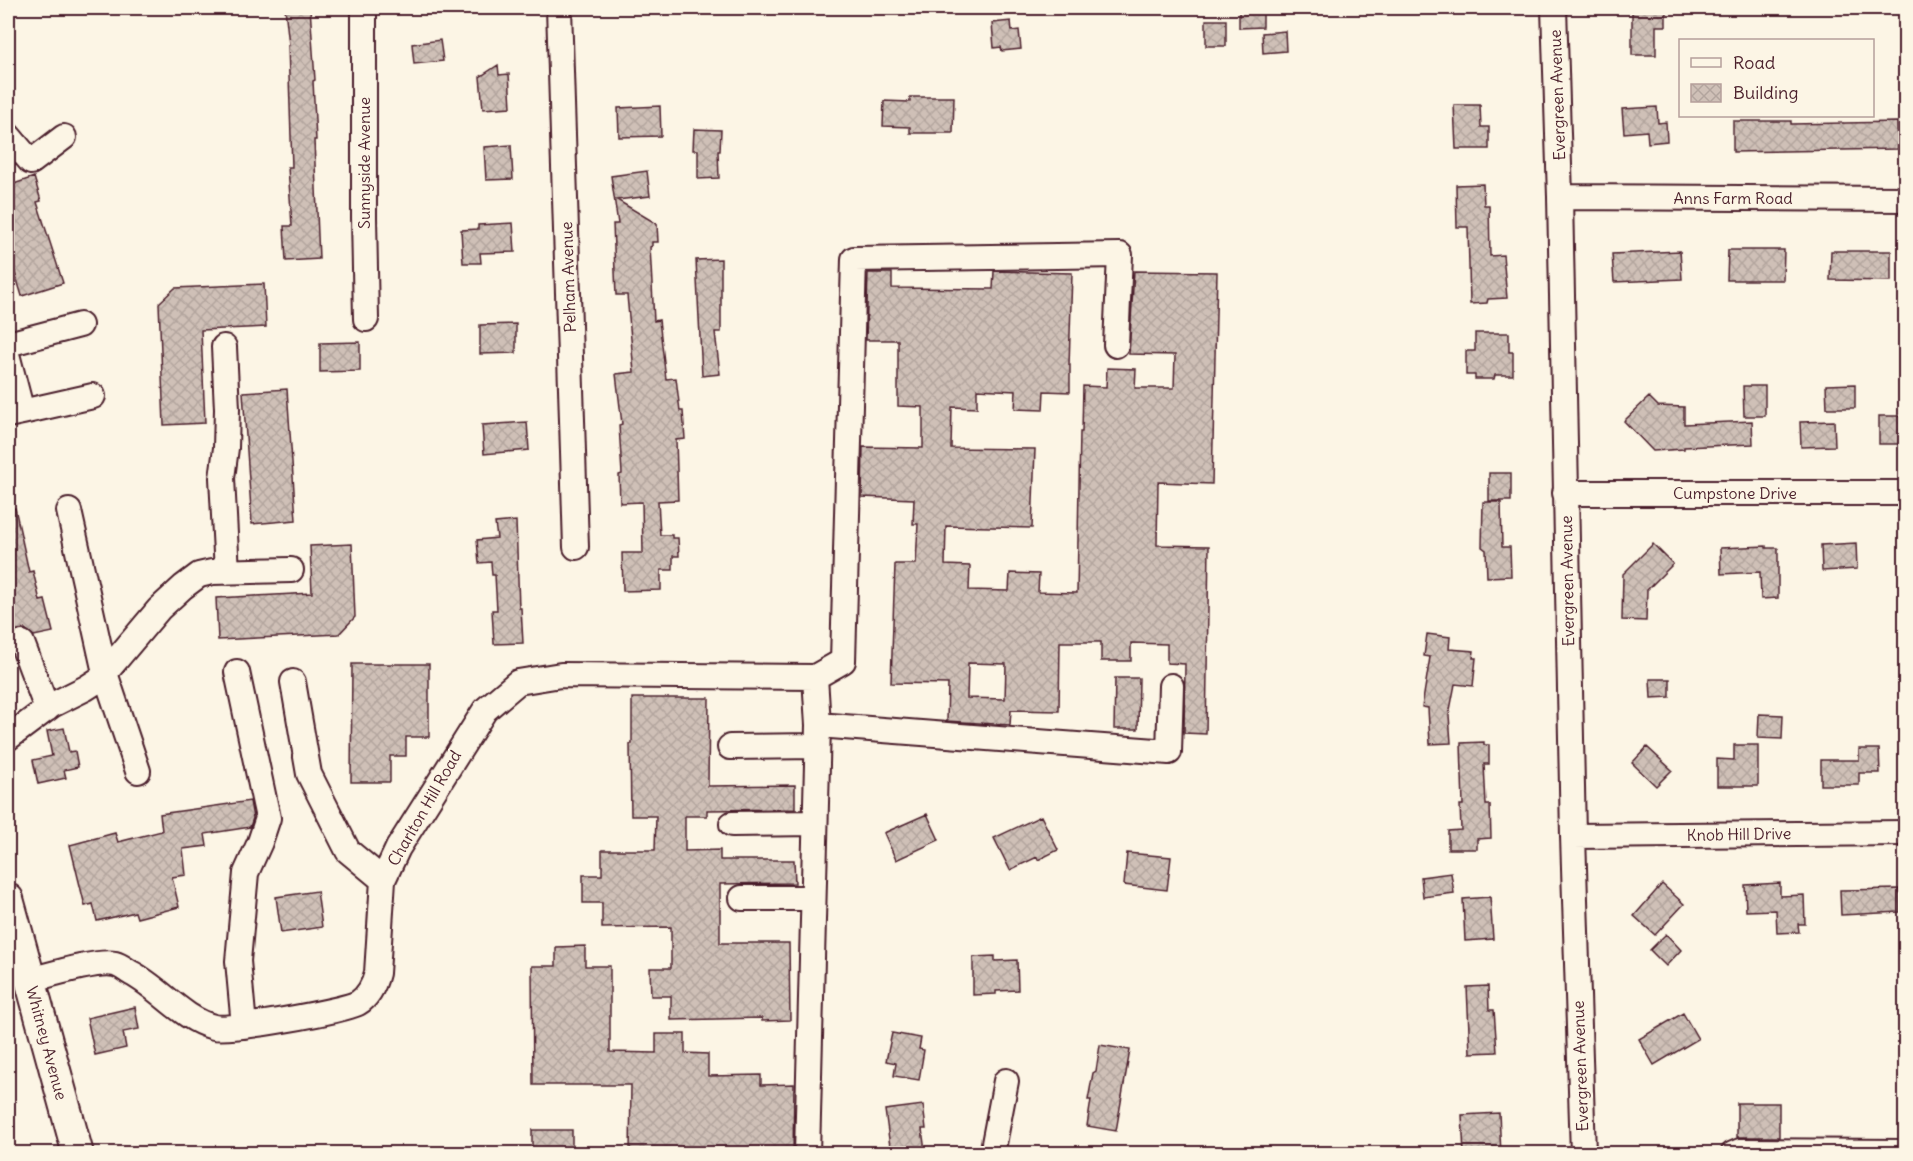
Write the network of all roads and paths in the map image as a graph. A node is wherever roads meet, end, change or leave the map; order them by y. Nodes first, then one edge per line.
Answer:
1 (364, 8) edge
2 (559, 8) edge
3 (1554, 8) edge
4 (8, 135) edge
5 (64, 137) dead end
6 (1560, 196) junction
7 (1905, 199) edge
8 (366, 319) dead end
9 (80, 325) dead end
10 (8, 344) edge
11 (1116, 345) dead end
12 (224, 347) dead end
13 (8, 358) edge
14 (93, 396) dead end
15 (15, 413) edge
16 (1905, 493) edge
17 (1565, 494) junction
18 (69, 511) dead end
19 (576, 547) dead end
20 (291, 570) dead end
21 (227, 572) junction
22 (22, 643) dead end
23 (237, 672) dead end
24 (105, 673) junction
25 (815, 677) junction
26 (293, 682) dead end
27 (1171, 686) dead end
28 (47, 709) junction
29 (817, 736) junction
30 (8, 738) edge
31 (730, 747) dead end
32 (138, 771) dead end
33 (815, 823) junction
34 (732, 824) dead end
35 (1905, 833) edge
36 (1573, 836) junction
37 (383, 880) junction
38 (742, 898) dead end
39 (813, 898) junction
40 (8, 899) edge
41 (30, 980) junction
42 (244, 1026) junction
43 (1006, 1082) dead end
44 (1905, 1152) edge
45 (78, 1154) edge
46 (807, 1154) edge
47 (992, 1154) edge
48 (1583, 1154) edge
49 (1733, 1154) edge

1 - 8 street, Sunnyside Avenue
2 - 19 street, Pelham Avenue
3 - 6 street, Evergreen Avenue
4 - 5 street
6 - 7 street, Anns Farm Road
6 - 17 street, Evergreen Avenue
9 - 10 street
11 - 25 street
12 - 21 street
13 - 15 street
14 - 15 street
16 - 17 street, Cumpstone Drive
17 - 36 street, Evergreen Avenue
18 - 24 street
20 - 21 street
21 - 24 street
22 - 28 street
23 - 42 street
24 - 28 street
24 - 32 street
25 - 29 street
25 - 37 street, Charlton Hill Road
26 - 37 street
27 - 29 street
28 - 30 street
29 - 31 street
29 - 33 street
33 - 34 street
33 - 39 street
35 - 36 street, Knob Hill Drive
36 - 48 street, Evergreen Avenue
37 - 42 street, Charlton Hill Road
38 - 39 street
39 - 46 street
40 - 41 main road, Whitney Avenue
41 - 42 street, Charlton Hill Road
41 - 45 main road, Whitney Avenue
43 - 47 street
44 - 49 street

